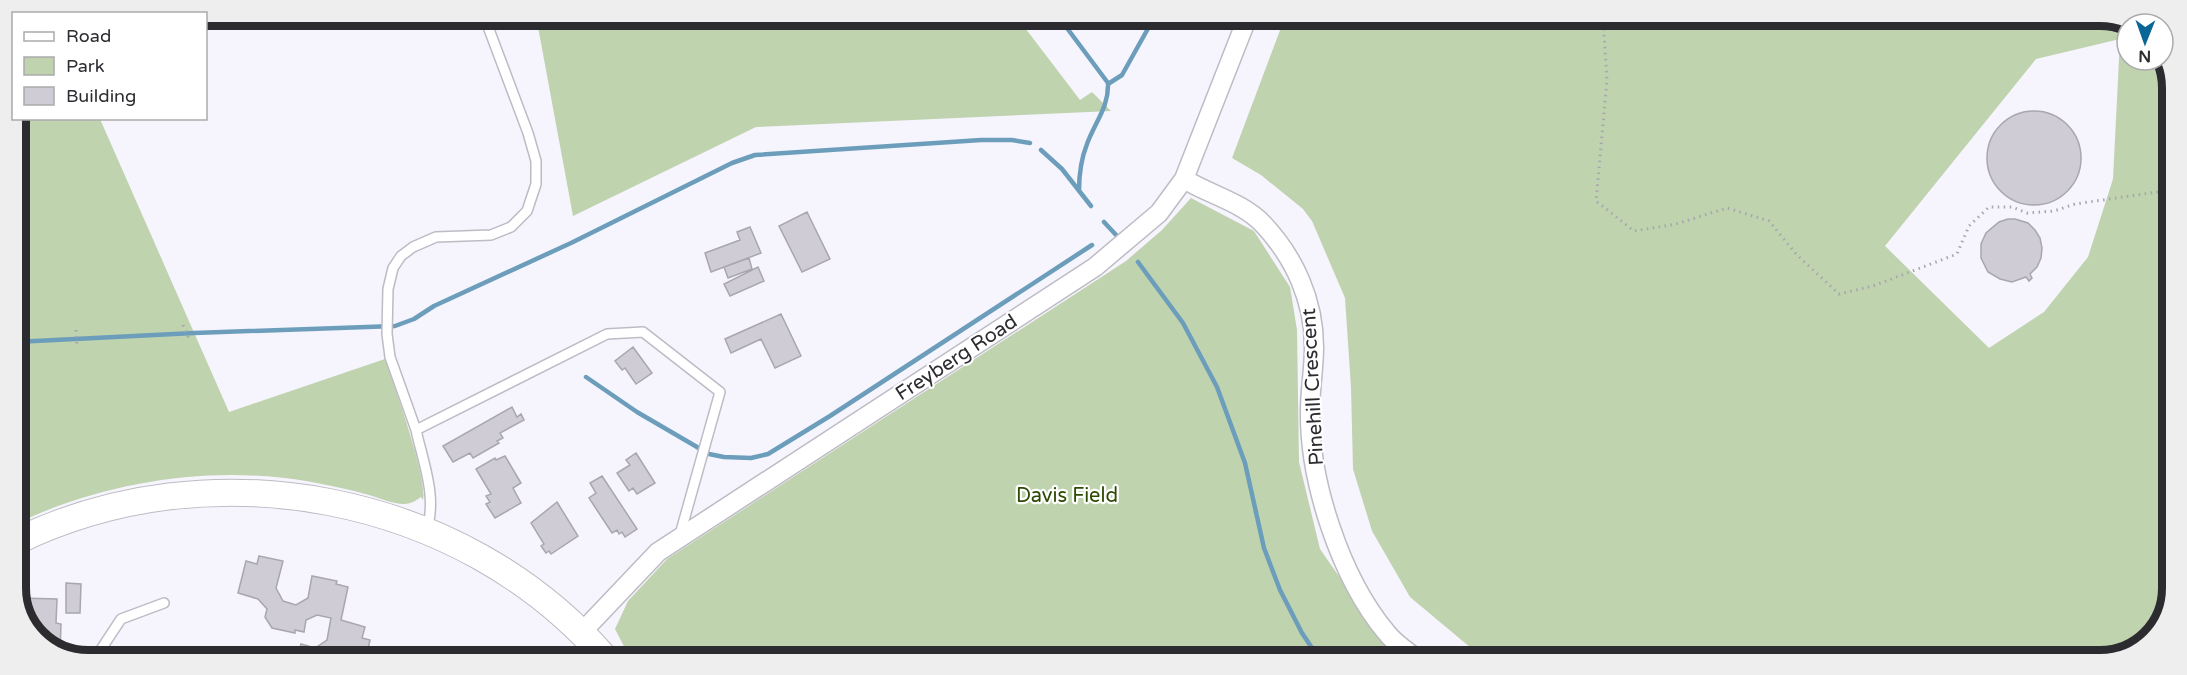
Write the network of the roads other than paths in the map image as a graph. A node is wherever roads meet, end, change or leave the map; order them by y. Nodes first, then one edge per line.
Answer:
1 (488, 26) edge
2 (1244, 26) edge
3 (1184, 179) junction
4 (416, 430) junction
5 (426, 531) junction
6 (26, 537) edge
7 (680, 538) junction
8 (164, 603) dead end
9 (582, 632) junction
10 (101, 650) edge
11 (598, 650) edge
12 (1406, 650) edge

1 - 4 lane
2 - 3 street, Freyberg Road
3 - 7 street, Freyberg Road
3 - 12 street, Pinehill Crescent
4 - 5 lane
4 - 7 lane
5 - 6 street
5 - 9 street
7 - 9 street, Freyberg Road
8 - 10 lane
9 - 11 street

